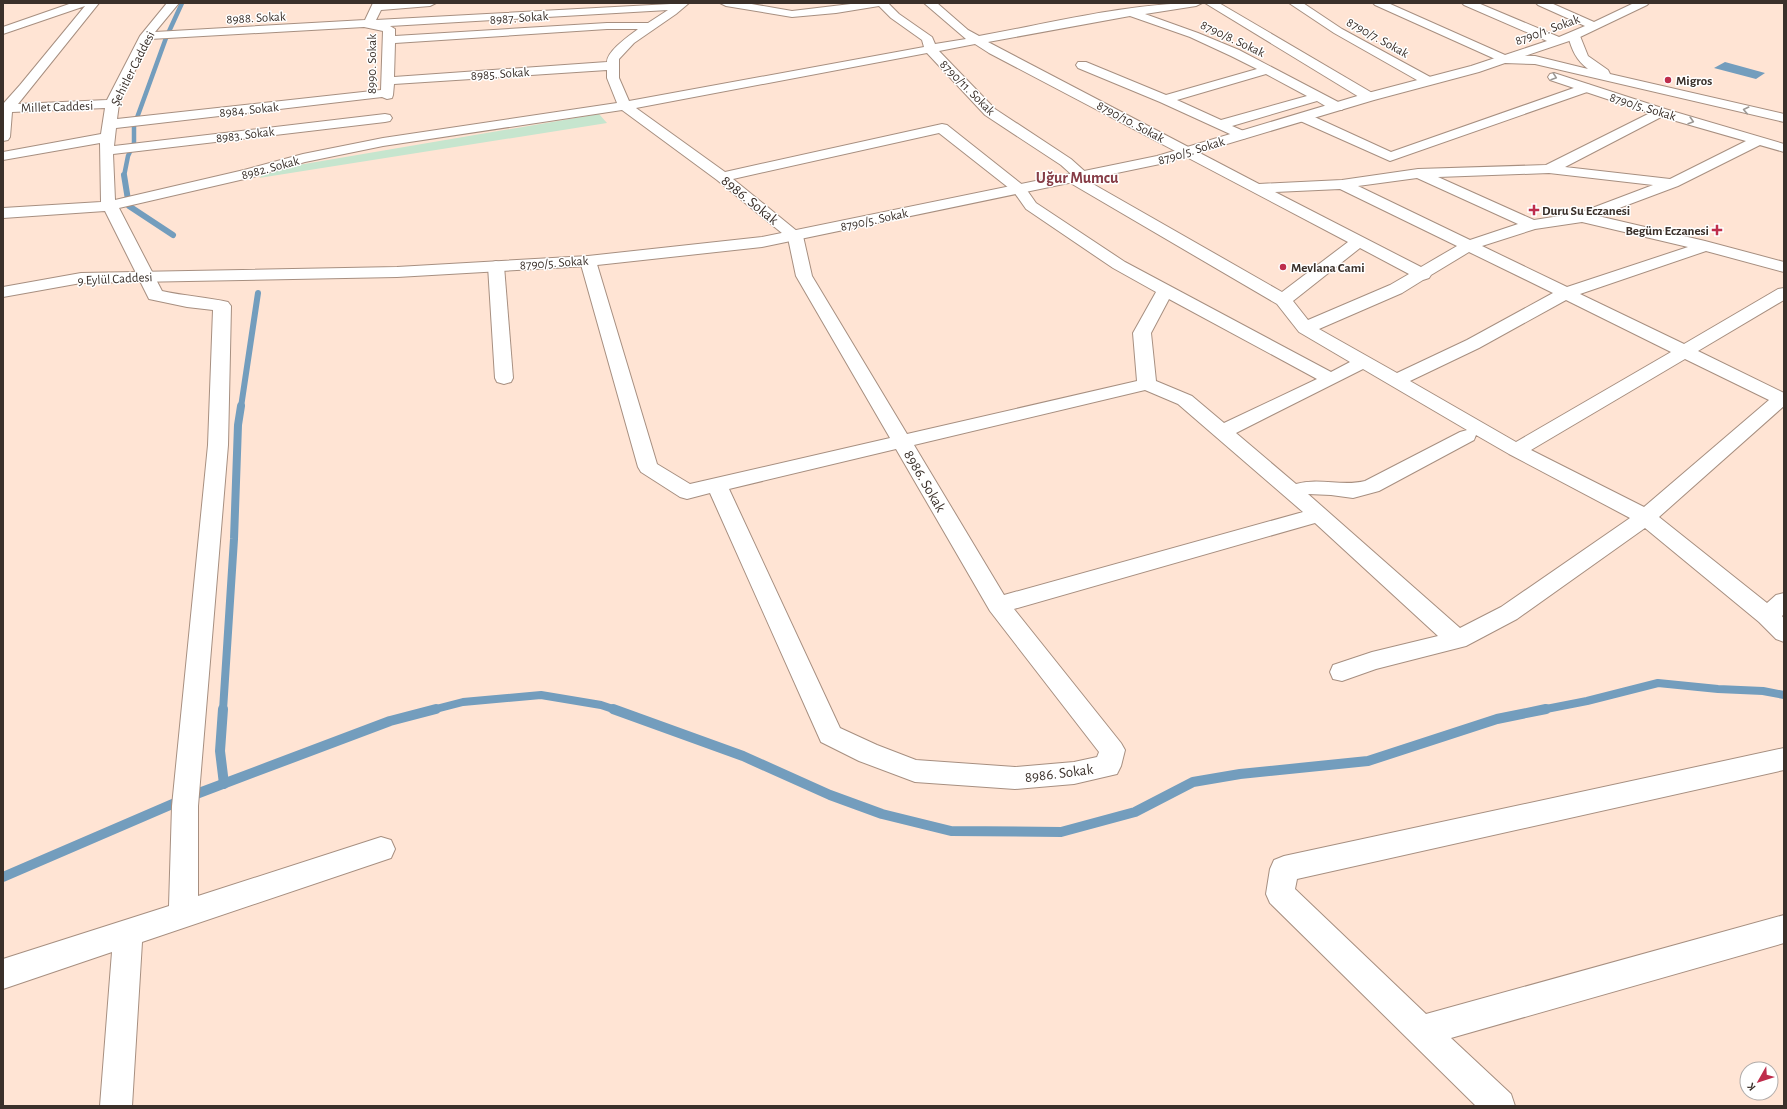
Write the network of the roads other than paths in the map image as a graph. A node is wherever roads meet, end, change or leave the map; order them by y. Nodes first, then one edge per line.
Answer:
1 (83, 3) edge
2 (93, 3) edge
3 (173, 3) edge
4 (430, 3) edge
5 (726, 3) edge
6 (881, 3) edge
7 (930, 3) edge
8 (1196, 3) edge
9 (1210, 3) edge
10 (1295, 3) edge
11 (1379, 3) edge
12 (1468, 3) edge
13 (1542, 3) edge
14 (1617, 3) edge
15 (1643, 3) edge
16 (377, 5) edge
17 (681, 5) edge
18 (1122, 6) edge
19 (1632, 8) junction
20 (368, 25) junction
21 (651, 26) junction
22 (1594, 26) junction
23 (3, 30) edge
24 (146, 36) junction
25 (1574, 36) junction
26 (389, 40) junction
27 (977, 40) junction
28 (1558, 41) junction
29 (930, 49) junction
30 (1504, 60) junction
31 (1082, 65) dead end
32 (613, 66) junction
33 (1268, 70) junction
34 (1616, 79) junction
35 (1428, 81) junction
36 (387, 87) junction
37 (1585, 88) junction
38 (1318, 97) junction
39 (1369, 97) junction
40 (1165, 99) junction
41 (112, 104) junction
42 (625, 106) junction
43 (1337, 107) junction
44 (4, 108) edge
45 (1660, 112) junction
46 (1303, 117) junction
47 (385, 118) junction
48 (1784, 118) edge
49 (1220, 125) junction
50 (1241, 135) junction
51 (3, 137) edge
52 (113, 137) junction
53 (1757, 141) junction
54 (383, 142) junction
55 (1784, 148) edge
56 (1189, 152) junction
57 (3, 156) edge
58 (1549, 169) junction
59 (1418, 173) junction
60 (722, 177) junction
61 (1078, 177) junction
62 (1673, 183) junction
63 (1342, 184) junction
64 (1258, 188) junction
65 (1019, 189) junction
66 (110, 206) junction
67 (3, 214) edge
68 (1582, 217) junction
69 (1532, 225) junction
70 (795, 236) junction
71 (1358, 241) junction
72 (1468, 246) junction
73 (1705, 246) junction
74 (588, 261) junction
75 (496, 266) junction
76 (1784, 267) edge
77 (1423, 275) junction
78 (144, 276) junction
79 (228, 276) joint
80 (1165, 290) junction
81 (3, 292) edge
82 (1784, 293) edge
83 (1564, 294) junction
84 (1283, 300) junction
85 (1305, 328) junction
86 (1683, 351) junction
87 (1363, 362) junction
88 (504, 378) dead end
89 (1331, 380) junction
90 (1396, 381) junction
91 (1147, 384) junction
92 (1782, 399) edge
93 (1222, 432) junction
94 (1467, 436) dead end
95 (902, 442) junction
96 (1516, 450) junction
97 (717, 485) junction
98 (1291, 492) junction
99 (1319, 515) junction
100 (1646, 517) junction
101 (1784, 601) edge
102 (998, 605) junction
103 (1767, 616) junction
104 (1784, 633) edge
105 (1458, 640) junction
106 (1342, 672) dead end
107 (1784, 759) edge
108 (381, 850) dead end
109 (183, 915) junction
110 (1784, 929) edge
111 (128, 933) junction
112 (3, 974) edge
113 (1421, 1032) junction
114 (116, 1106) edge
115 (1499, 1106) edge

1 - 23 street
2 - 44 street
3 - 24 street, Şehitler Caddesi
4 - 16 street
5 - 6 street
6 - 29 street, 8790/11. Sokak
7 - 27 street, 8790/10. Sokak
8 - 18 street, 8982. Sokak
9 - 39 street, 8790/8. Sokak
10 - 35 street, 8790/7. Sokak
11 - 30 street
12 - 28 street
13 - 22 street
14 - 19 street
15 - 19 street, 8790/1. Sokak
16 - 20 street, 8990. Sokak
17 - 20 street, 8988. Sokak
17 - 21 street
18 - 27 street, 8982. Sokak
18 - 33 street, 8790/8. Sokak
19 - 22 street, 8790/1. Sokak
20 - 24 street, 8988. Sokak
20 - 26 street, 8990. Sokak
21 - 26 street, 8987. Sokak
21 - 32 street
22 - 25 street, 8790/1. Sokak
24 - 41 street, Şehitler Caddesi
25 - 28 street, 8790/1. Sokak
25 - 34 street
26 - 36 street, 8990. Sokak
27 - 29 street, 8982. Sokak
27 - 56 street, 8790/10. Sokak
28 - 30 street, 8790/1. Sokak
29 - 42 street, 8982. Sokak
29 - 61 street, 8790/11. Sokak
30 - 34 street, 8790/5. Sokak
30 - 35 street, 8790/5. Sokak
30 -> 37 street, 8790/5. Sokak
31 - 40 street
32 - 36 street, 8985. Sokak
32 - 42 street
33 - 38 street, 8790/8. Sokak
33 - 40 street
48 -> 34 street, 8790/5. Sokak
35 - 39 street, 8790/5. Sokak
36 - 47 street, 8990. Sokak
36 - 52 street, 8984. Sokak
37 - 45 street, 8790/5. Sokak
37 - 46 street
38 - 43 street, 8790/8. Sokak
38 - 49 street
39 - 43 street, 8790/5. Sokak
40 - 49 street
41 - 44 street, Millet Caddesi
41 - 52 street, Şehitler Caddesi
42 - 54 street, 8982. Sokak
42 - 60 street, 8986. Sokak
43 - 46 street, 8790/5. Sokak
44 - 51 street
45 -> 53 street, 8790/5. Sokak
45 - 58 street
46 - 50 street, 8790/5. Sokak
47 - 52 street, 8983. Sokak
47 - 54 street, 8990. Sokak
49 - 50 street
50 - 56 street, 8790/5. Sokak
52 - 57 street
52 - 66 street, Şehitler Caddesi
53 - 55 street, 8790/5. Sokak
53 - 62 street
54 - 66 street, 8982. Sokak
56 - 61 street, 8790/5. Sokak
56 - 64 street, 8790/10. Sokak
58 - 59 street
58 - 62 street
59 - 63 street
59 - 69 street
60 - 65 street
60 - 70 street, 8986. Sokak
61 - 65 street, 8790/5. Sokak
61 - 84 street, 8790/11. Sokak
62 - 68 street
63 - 64 street
63 - 72 street
64 - 71 street, 8790/10. Sokak
65 - 70 street, 8790/5. Sokak
65 - 80 street
66 - 67 street, 8982. Sokak
66 - 78 street, Şehitler Caddesi
68 - 69 street
68 - 73 street
69 - 72 street
70 - 74 street, 8790/5. Sokak
70 - 95 street, 8986. Sokak
71 - 77 street, 8790/10. Sokak
71 - 84 street
72 - 77 street
72 - 83 street
73 - 76 street
73 - 83 street
74 - 75 street, 8790/5. Sokak
74 - 97 street
75 - 79 street, 8790/5. Sokak
75 - 88 street
77 - 85 street
78 - 79 street, 9 Eylül Caddesi
78 - 81 street, 9 Eylül Caddesi
78 - 109 street, Şehitler Caddesi
80 - 89 street
80 - 91 street
82 - 86 street
83 - 86 street
83 - 90 street
84 - 85 street
85 - 87 street
86 - 92 street
86 - 96 street
87 - 89 street
87 - 90 street
89 - 93 street
90 - 96 street
91 - 93 street
91 - 95 street
92 - 100 street
93 - 98 street
94 - 98 street
95 - 97 street
95 - 102 street, 8986. Sokak
96 - 100 street
97 - 102 street, 8986. Sokak
98 - 99 street
99 - 102 street
99 - 105 street
100 - 103 street
100 - 105 street
101 - 103 street
103 - 104 street
105 - 106 street
107 - 113 street
108 - 109 street
109 - 111 street
110 - 113 street
111 - 112 street
111 - 114 street
113 - 115 street

